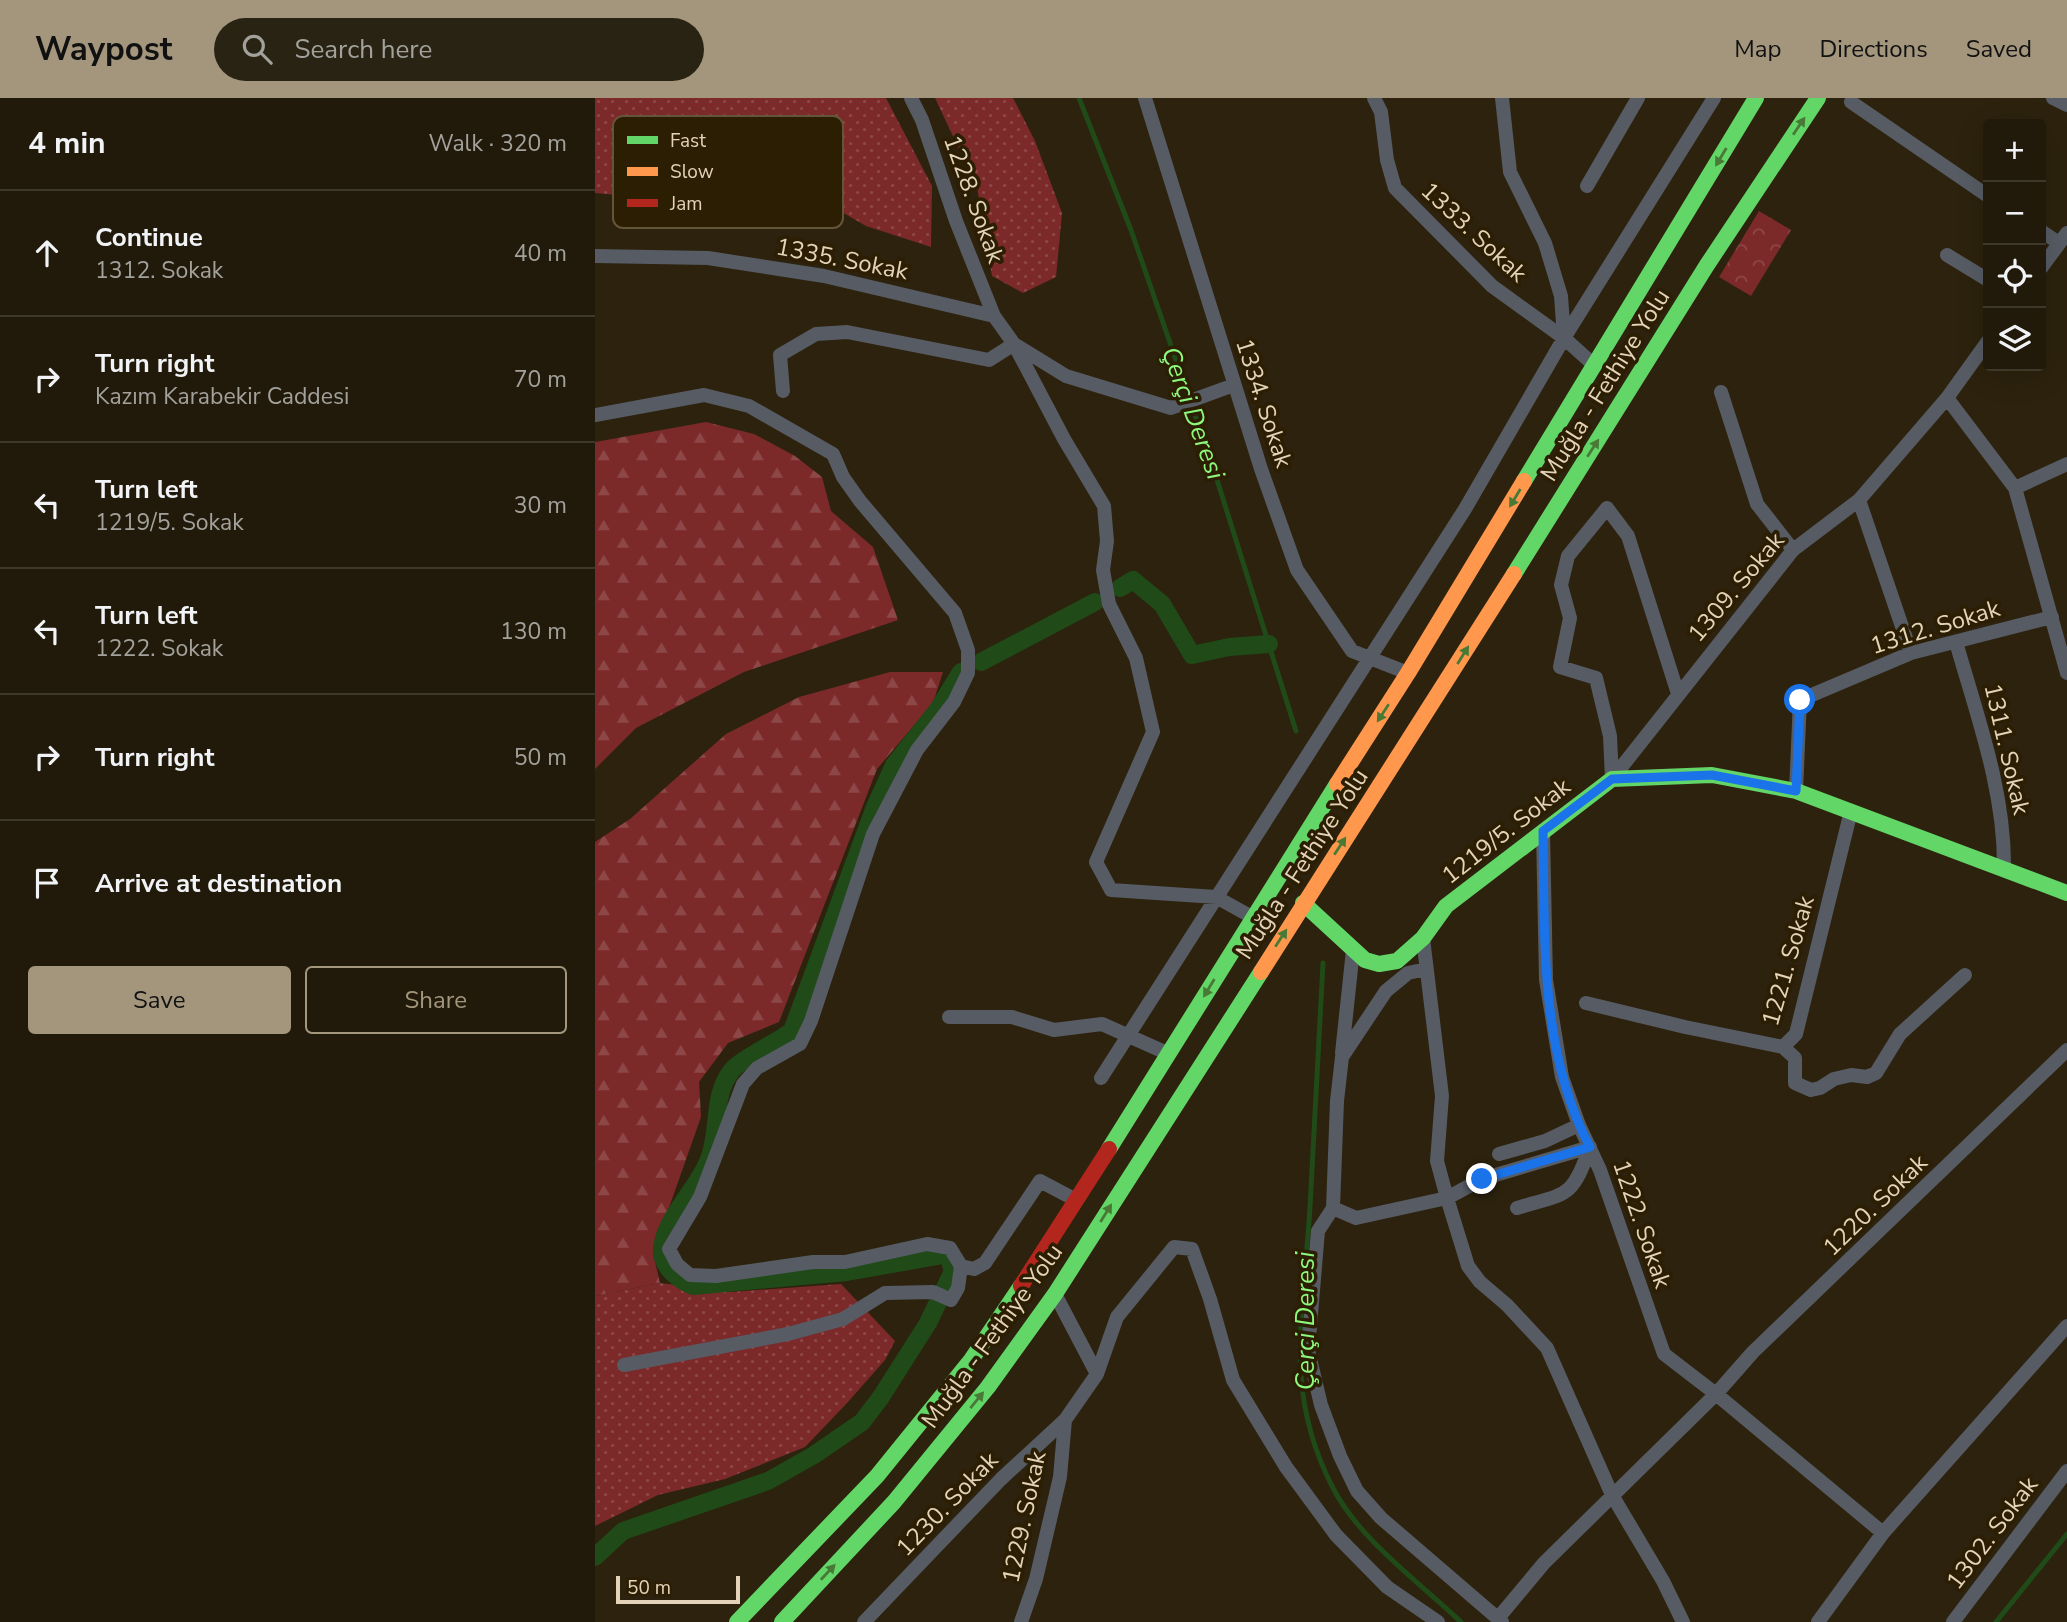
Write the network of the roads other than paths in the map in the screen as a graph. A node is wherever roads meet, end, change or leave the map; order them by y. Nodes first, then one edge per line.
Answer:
1 (911, 98) edge
2 (1145, 98) edge
3 (1374, 98) edge
4 (1502, 98) edge
5 (1638, 98) edge
6 (1714, 98) edge
7 (1756, 98) edge
8 (1818, 98) edge
9 (2053, 98) edge
10 (1851, 103) dead end
11 (2067, 105) edge
12 (1587, 186) dead end
13 (1983, 193) edge
14 (2046, 233) edge
15 (2063, 238) edge
16 (1947, 255) dead end
17 (595, 256) edge
18 (2046, 261) edge
19 (1983, 277) edge
20 (994, 316) junction
21 (1565, 338) junction
22 (1014, 344) junction
23 (1983, 348) edge
24 (1595, 366) junction
25 (1234, 385) junction
26 (783, 391) dead end
27 (1721, 392) dead end
28 (1947, 398) junction
29 (595, 415) edge
30 (2067, 464) edge
31 (2015, 488) junction
32 (1859, 500) junction
33 (1793, 550) junction
34 (2052, 617) junction
35 (1956, 642) junction
36 (1911, 653) junction
37 (1370, 658) junction
38 (1408, 673) junction
39 (2067, 673) edge
40 (1678, 694) junction
41 (1612, 779) junction
42 (1796, 791) junction
43 (1851, 811) junction
44 (1543, 831) junction
45 (2004, 869) junction
46 (2067, 893) edge
47 (1216, 897) junction
48 (1303, 903) junction
49 (1252, 918) junction
50 (1423, 938) junction
51 (1353, 950) junction
52 (1426, 969) junction
53 (1965, 975) dead end
54 (1586, 1003) dead end
55 (949, 1017) dead end
56 (1127, 1035) junction
57 (1783, 1047) junction
58 (2067, 1050) edge
59 (1169, 1054) junction
60 (1342, 1057) junction
61 (1101, 1079) dead end
62 (1579, 1125) junction
63 (1590, 1147) junction
64 (1499, 1154) dead end
65 (1447, 1198) junction
66 (1076, 1200) junction
67 (1333, 1208) junction
68 (1517, 1208) dead end
69 (961, 1266) junction
70 (1055, 1294) junction
71 (2067, 1326) edge
72 (624, 1365) dead end
73 (1097, 1374) junction
74 (1716, 1394) junction
75 (1065, 1420) junction
76 (2067, 1471) edge
77 (1612, 1495) junction
78 (1883, 1533) junction
79 (1500, 1620) edge
80 (737, 1622) edge
81 (782, 1622) edge
82 (865, 1622) edge
83 (1021, 1622) edge
84 (1438, 1622) edge
85 (1683, 1622) edge
86 (1818, 1622) edge
87 (1953, 1622) edge

1 - 20 street, 1228. Sokak
2 - 25 street, 1334. Sokak
3 - 21 street, 1333. Sokak
4 - 21 street
5 - 12 street
6 - 21 street
7 -> 24 main road, Muğla - Fethiye Yolu
48 -> 8 main road, Muğla - Fethiye Yolu
9 - 11 street
10 - 13 street
14 - 15 street
15 - 18 street
16 - 19 street
17 - 20 street, 1335. Sokak
20 - 22 street, 1228. Sokak
21 - 24 street, 1333. Sokak
21 - 37 street
22 - 25 street
22 - 26 street
22 - 47 street, 1228. Sokak
23 - 28 street, 1309. Sokak
24 -> 38 main road, Muğla - Fethiye Yolu
25 - 37 street, 1334. Sokak
27 - 33 street
28 - 31 street
28 - 32 street, 1309. Sokak
29 - 69 street
30 - 31 street
31 - 34 street
32 - 33 street, 1309. Sokak
32 - 36 street
33 - 40 street, 1309. Sokak
34 - 35 street, 1312. Sokak
34 - 39 street
35 - 36 street, 1312. Sokak
35 - 45 street, 1311. Sokak
36 - 42 street, 1312. Sokak
37 - 38 street, 1334. Sokak
37 - 47 street
38 -> 49 main road, Muğla - Fethiye Yolu
40 - 41 street, 1309. Sokak
40 - 41 street
41 - 42 main road
41 - 44 main road, 1219/5. Sokak
42 - 43 main road
43 - 45 main road
43 - 57 street, 1221. Sokak
44 - 50 main road, 1219/5. Sokak
44 - 62 street, 1222. Sokak
45 - 46 main road
47 - 49 street
47 - 56 street
48 - 51 main road, 1219/5. Sokak
70 -> 48 main road, Muğla - Fethiye Yolu
49 -> 59 main road, Muğla - Fethiye Yolu
50 - 51 main road, 1219/5. Sokak
50 - 52 street
51 - 60 street
52 - 60 street
52 - 65 street
53 - 57 street
54 - 57 street, 1221. Sokak
55 - 56 street
56 - 59 street
56 - 61 street
58 - 74 street, 1220. Sokak
59 - 66 main road, Muğla - Fethiye Yolu
60 - 67 street
62 - 63 street, 1222. Sokak
62 - 64 street
63 - 65 street
63 - 68 street
63 - 74 street, 1222. Sokak
65 - 67 street
65 - 77 street
66 - 69 street
66 - 80 main road, Muğla - Fethiye Yolu
67 - 79 street
69 - 72 street
70 - 73 street
81 -> 70 main road, Muğla - Fethiye Yolu
71 - 78 street
73 - 75 street
73 - 84 street
74 - 77 street, 1220. Sokak
74 - 78 street, 1222. Sokak
75 - 82 street, 1230. Sokak
75 - 83 street, 1229. Sokak
76 - 87 street, 1302. Sokak
77 - 79 street, 1220. Sokak
77 - 85 street
78 - 86 street

